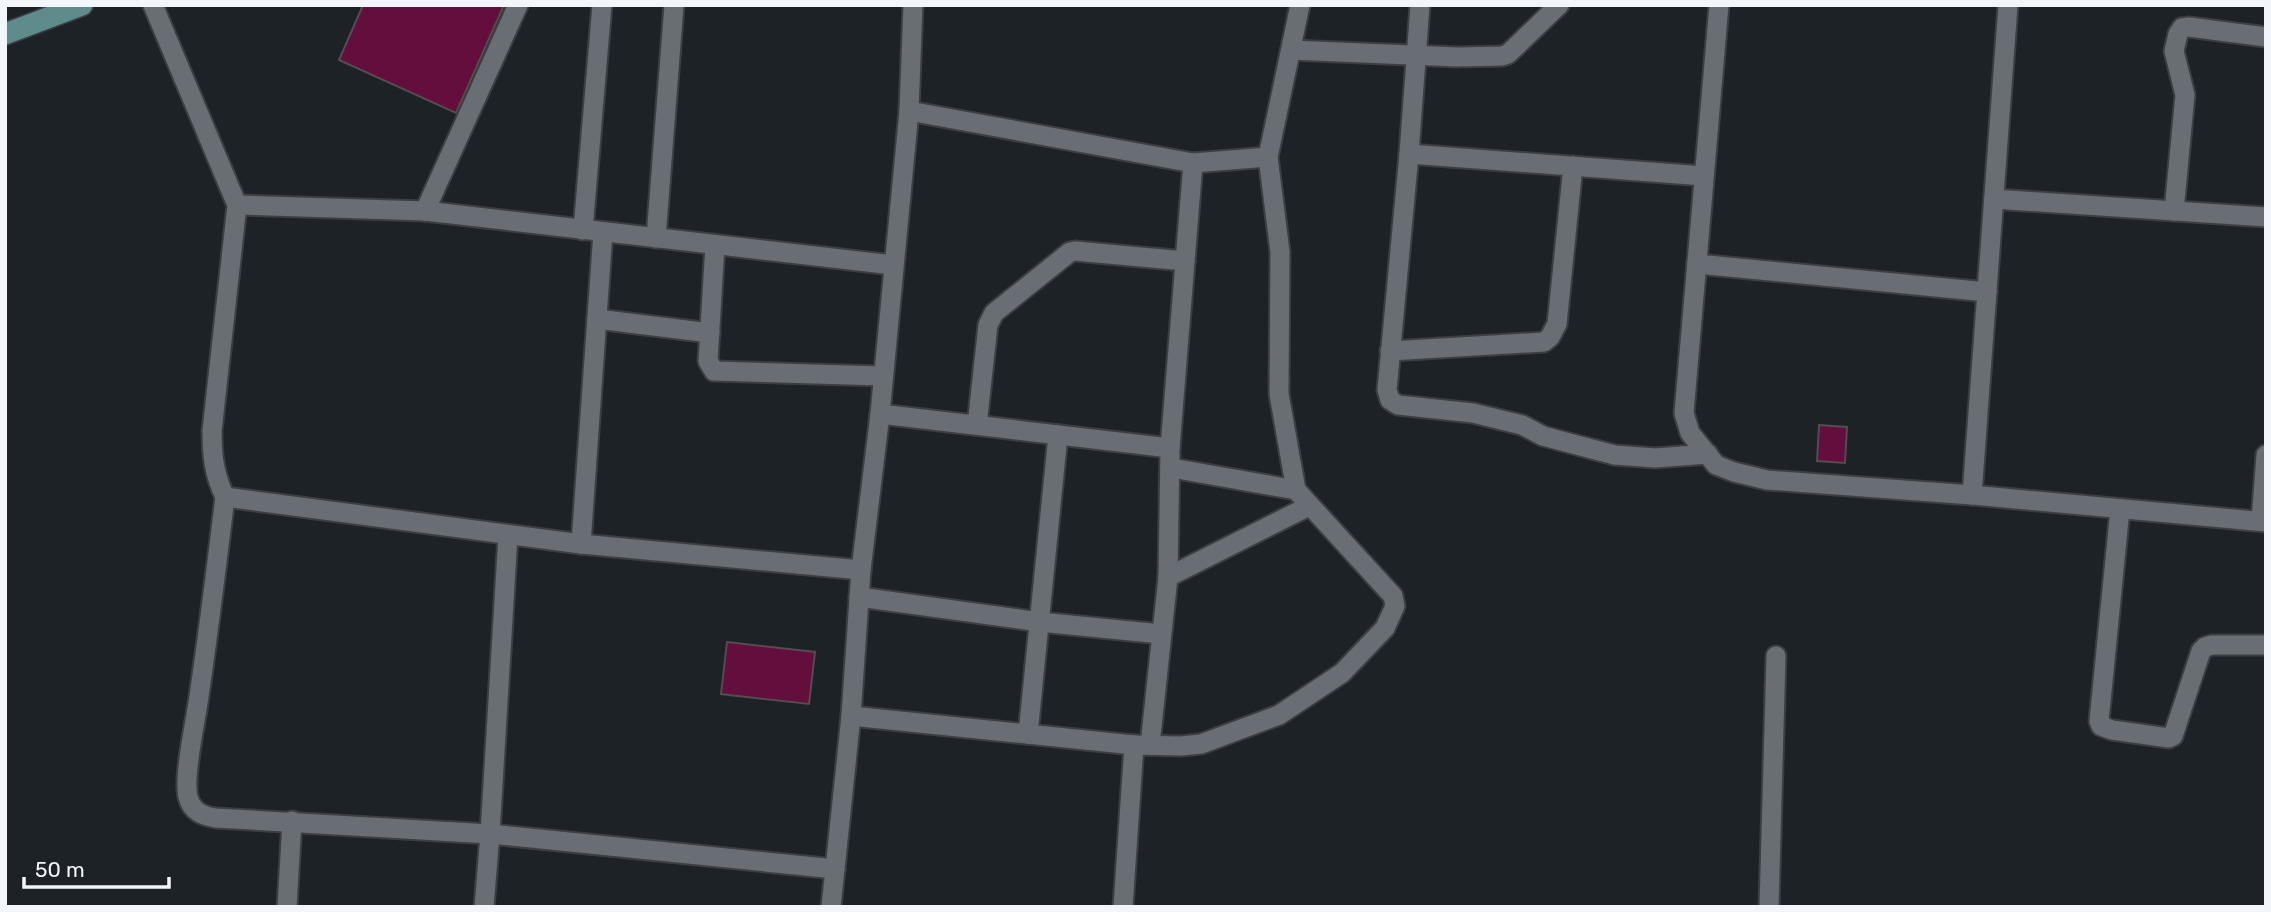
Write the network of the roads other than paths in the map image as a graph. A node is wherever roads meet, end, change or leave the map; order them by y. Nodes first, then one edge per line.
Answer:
1 (82, 5) edge
2 (153, 5) edge
3 (518, 5) edge
4 (602, 5) edge
5 (674, 5) edge
6 (914, 5) edge
7 (1300, 5) edge
8 (1420, 5) edge
9 (1559, 5) edge
10 (1719, 5) edge
11 (2008, 5) edge
12 (5, 34) edge
13 (2266, 37) edge
14 (1291, 50) junction
15 (1417, 55) junction
16 (909, 111) junction
17 (1409, 154) junction
18 (1268, 157) junction
19 (1193, 163) junction
20 (1573, 166) junction
21 (1704, 176) junction
22 (1994, 199) junction
23 (237, 205) junction
24 (2174, 211) junction
25 (425, 212) junction
26 (2266, 217) edge
27 (583, 230) junction
28 (603, 232) junction
29 (656, 238) junction
30 (715, 245) junction
31 (1185, 261) junction
32 (1697, 264) junction
33 (893, 265) junction
34 (1987, 292) junction
35 (597, 319) junction
36 (710, 334) junction
37 (1390, 351) junction
38 (883, 376) junction
39 (880, 414) junction
40 (977, 425) junction
41 (1058, 435) junction
42 (1170, 448) junction
43 (1708, 454) junction
44 (2266, 455) edge
45 (1171, 468) junction
46 (1296, 490) junction
47 (1972, 495) junction
48 (225, 497) junction
49 (1310, 506) junction
50 (2120, 509) junction
51 (2263, 521) edge
52 (508, 535) junction
53 (581, 544) junction
54 (861, 570) junction
55 (1168, 577) junction
56 (859, 597) junction
57 (1040, 622) junction
58 (1161, 634) junction
59 (2266, 645) edge
60 (1776, 656) dead end
61 (850, 716) junction
62 (1028, 734) junction
63 (1142, 745) junction
64 (292, 821) junction
65 (490, 834) junction
66 (835, 869) junction
67 (286, 907) edge
68 (484, 907) edge
69 (831, 907) edge
70 (1123, 907) edge
71 (1769, 907) edge

1 - 12 street
2 - 23 street
3 - 25 street
4 - 27 street
5 - 29 street
6 - 16 street
7 - 14 street
8 - 15 street
9 - 15 street
10 - 21 street
11 - 22 street
13 - 24 street
14 - 15 street
14 - 18 street
15 - 17 street
16 - 19 street
16 - 33 street
17 - 20 street
17 - 37 street
18 - 19 street
18 - 46 street
19 - 31 street
20 - 21 street
20 - 37 street
21 - 32 street
22 - 24 street
22 - 34 street
23 - 25 street
23 - 48 street
24 - 26 street
25 - 27 street
27 - 28 street
28 - 29 street
28 - 35 street
29 - 30 street
30 - 33 street
30 - 36 street
31 - 40 street
31 - 42 street
32 - 34 street
32 - 43 street
33 - 38 street
34 - 47 street
35 - 36 street
35 - 53 street
36 - 38 street
37 - 43 street
38 - 39 street
39 - 40 street
39 - 54 street
40 - 41 street
41 - 42 street
41 - 57 street
42 - 45 street
43 - 47 street
44 - 51 street
45 - 46 street
45 - 55 street
46 - 49 street
47 - 50 street
48 - 52 street
48 - 64 street
49 - 55 street
49 - 63 street
50 - 51 street
50 - 59 street
52 - 53 street
52 - 65 street
53 - 54 street
54 - 56 street
55 - 58 street
56 - 57 street
56 - 61 street
57 - 58 street
57 - 62 street
58 - 63 street
60 - 71 street
61 - 62 street
61 - 66 street
62 - 63 street
63 - 70 street
64 - 65 street
64 - 67 street
65 - 66 street
65 - 68 street
66 - 69 street

